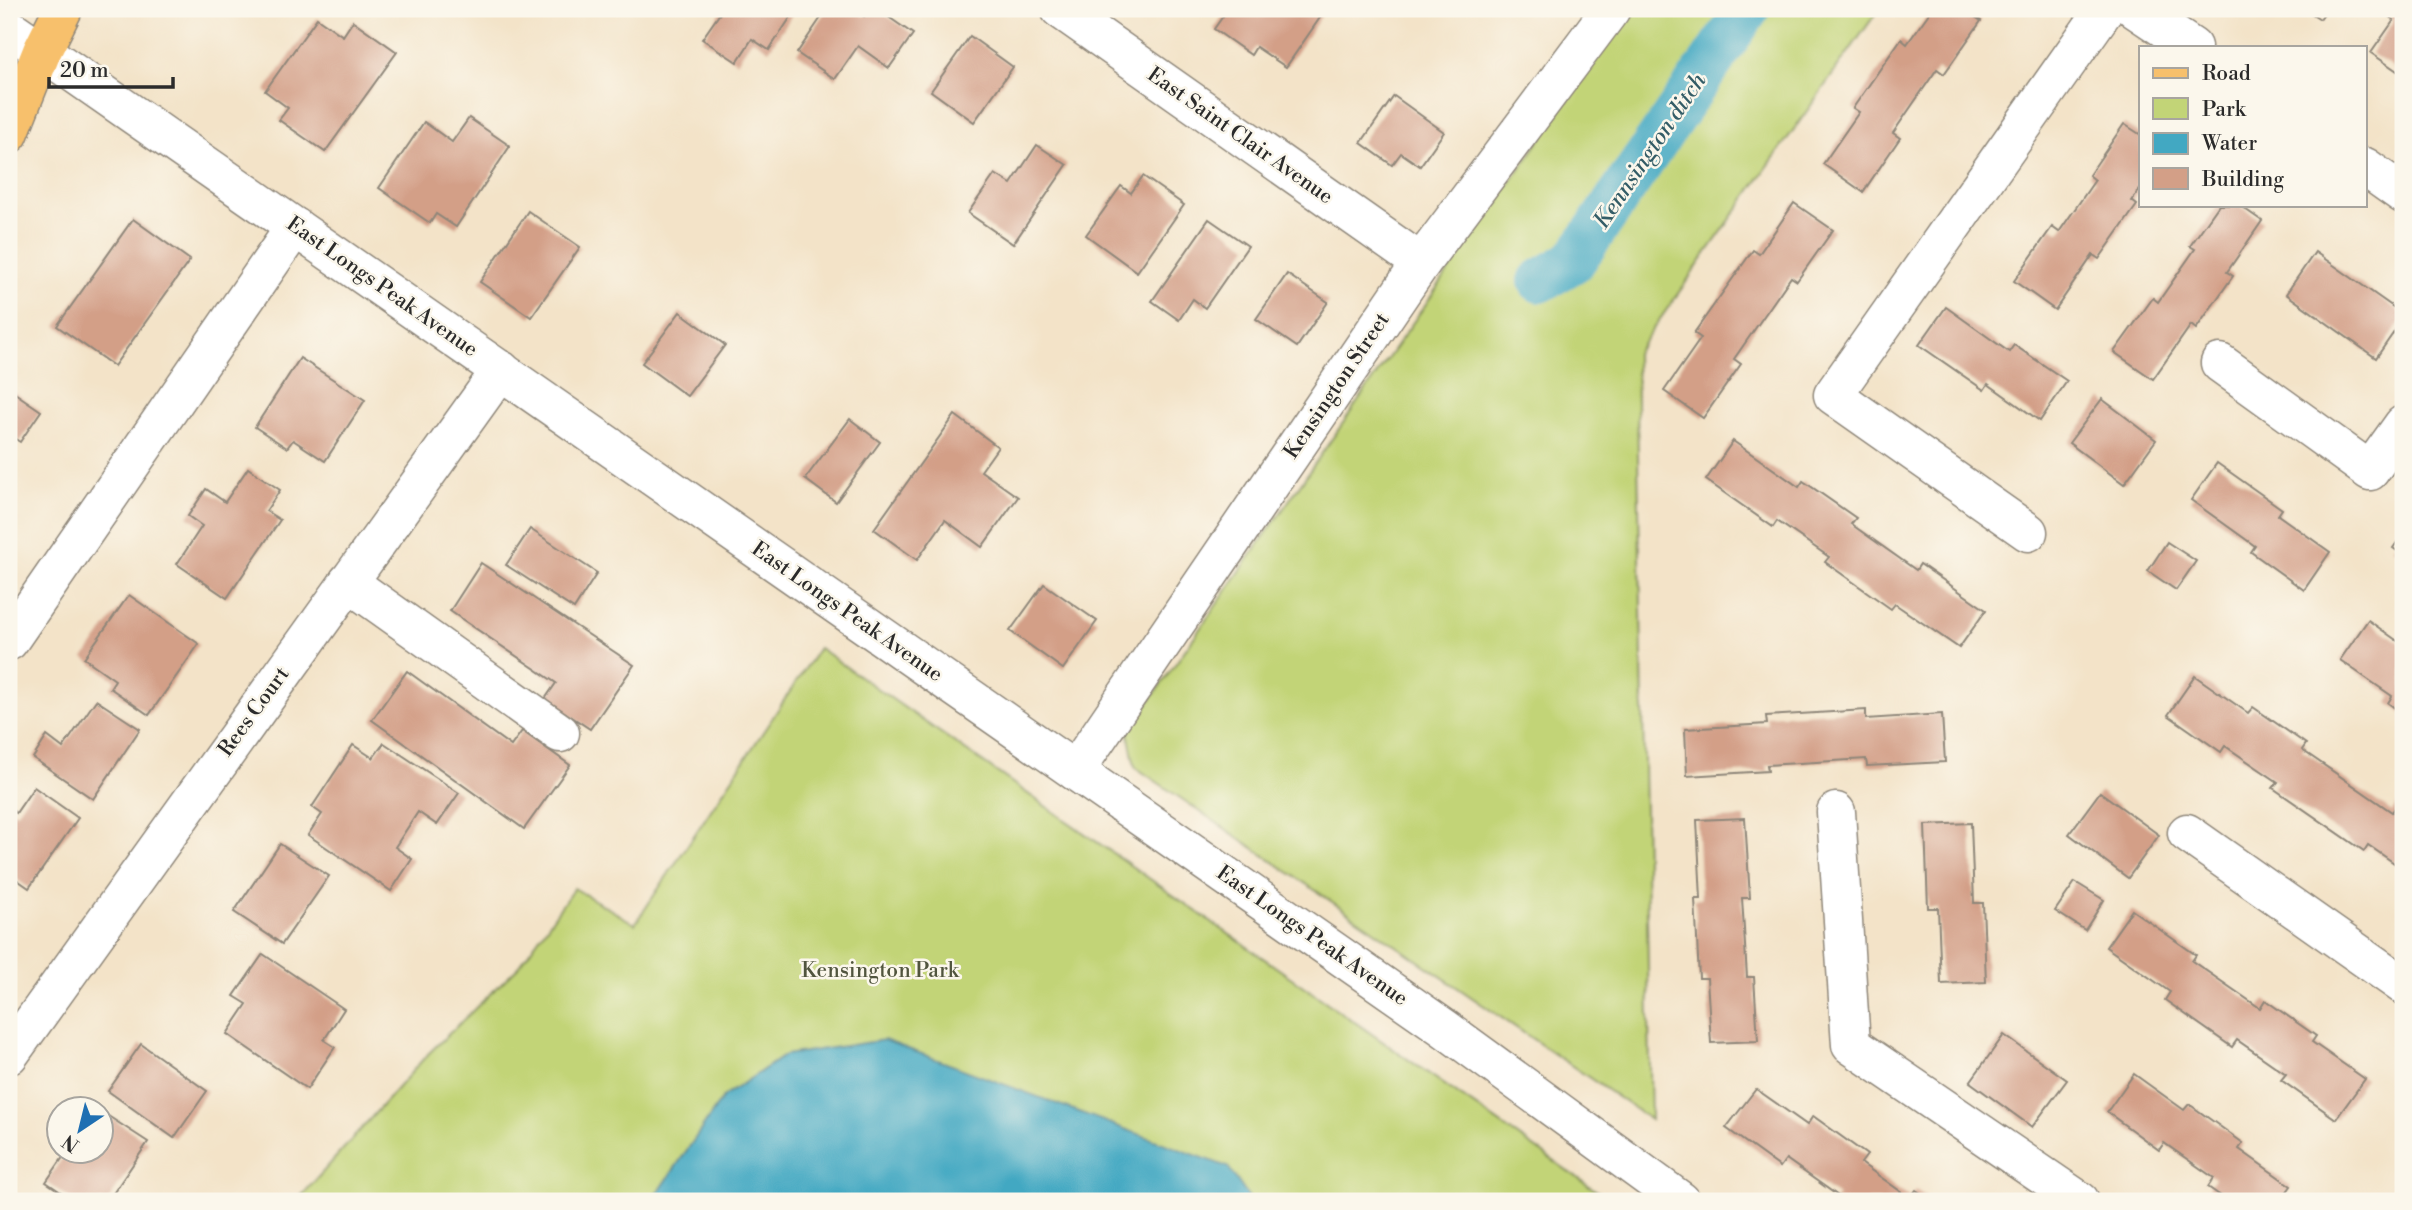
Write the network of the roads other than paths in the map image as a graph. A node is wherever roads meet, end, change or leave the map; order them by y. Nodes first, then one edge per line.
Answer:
1 (63, 9) edge
2 (1060, 9) edge
3 (2105, 9) edge
4 (2135, 9) edge
5 (1603, 12) edge
6 (9, 28) edge
7 (2190, 46) edge
8 (42, 51) junction
9 (9, 134) edge
10 (2366, 168) edge
11 (2403, 194) edge
12 (295, 227) junction
13 (1421, 263) junction
14 (2220, 363) dead end
15 (501, 370) junction
16 (2403, 425) edge
17 (2028, 532) dead end
18 (348, 582) junction
19 (9, 641) edge
20 (560, 733) dead end
21 (1075, 771) junction
22 (1836, 812) dead end
23 (2187, 834) dead end
24 (2403, 985) edge
25 (9, 1055) edge
26 (1681, 1201) edge
27 (2080, 1201) edge

1 - 8 main road
2 - 13 street, East Saint Clair Avenue
3 - 17 street
4 - 7 street
5 - 13 street, Kensington Street
6 - 8 street, East Longs Peak Avenue
8 - 9 main road
8 - 12 street, East Longs Peak Avenue
10 - 11 street
12 - 15 street, East Longs Peak Avenue
12 - 19 street
13 - 21 street, Kensington Street
14 - 16 street
15 - 18 street, Rees Court
15 - 21 street, East Longs Peak Avenue
18 - 20 street
18 - 25 street, Rees Court
21 - 26 street, East Longs Peak Avenue
22 - 27 street
23 - 24 street

